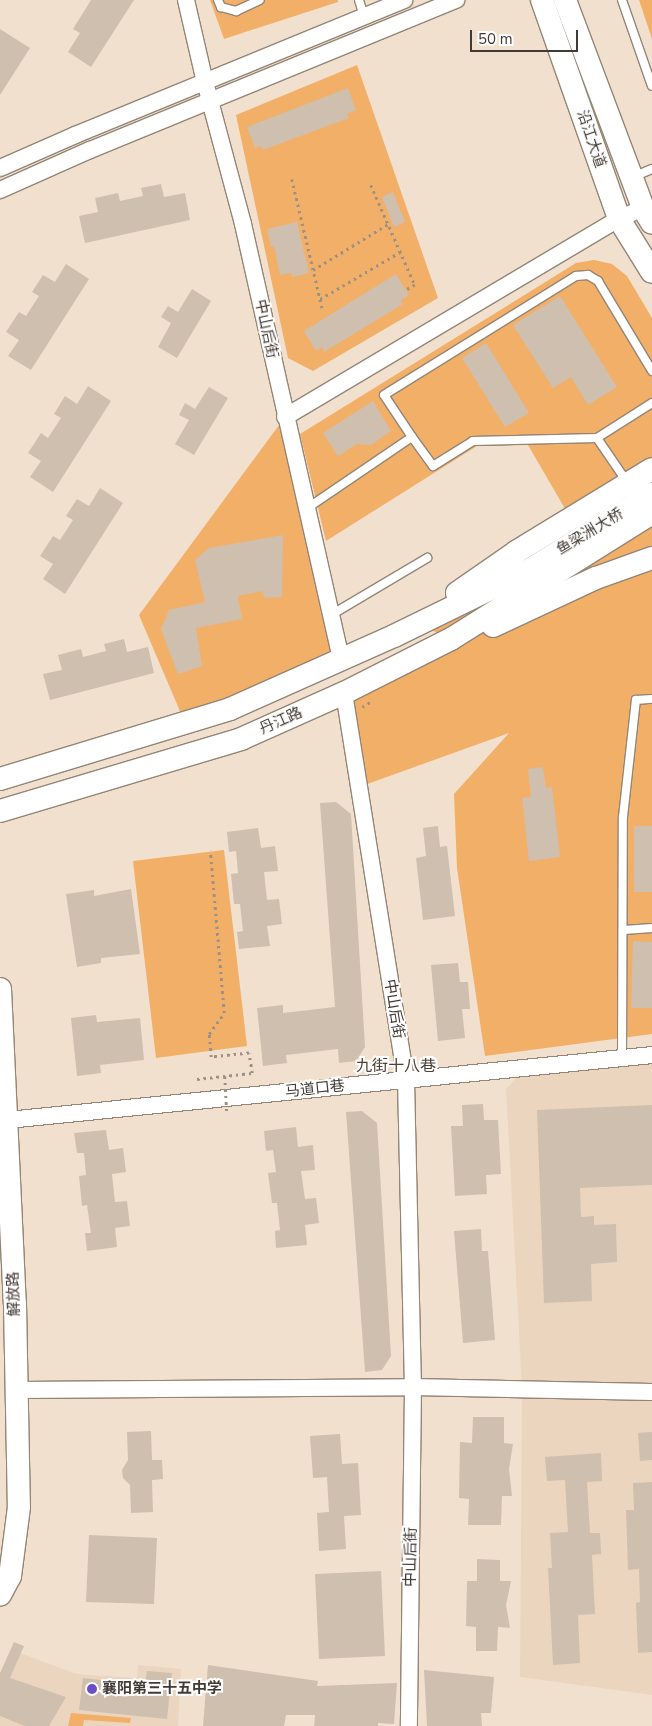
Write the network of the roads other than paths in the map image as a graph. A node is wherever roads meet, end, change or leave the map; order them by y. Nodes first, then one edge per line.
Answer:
1 (186, 0) edge
2 (218, 0) edge
3 (260, 0) edge
4 (359, 0) edge
5 (404, 0) edge
6 (456, 0) edge
7 (542, 0) edge
8 (566, 0) edge
9 (622, 0) edge
10 (364, 16) junction
11 (204, 82) junction
12 (652, 86) edge
13 (211, 100) junction
14 (0, 168) edge
15 (652, 169) edge
16 (631, 178) junction
17 (0, 190) edge
18 (647, 216) edge
19 (619, 219) junction
20 (652, 272) edge
21 (652, 371) edge
22 (652, 403) edge
23 (285, 417) junction
24 (412, 437) junction
25 (597, 438) junction
26 (652, 469) edge
27 (628, 484) junction
28 (652, 494) edge
29 (306, 509) junction
30 (652, 513) edge
31 (427, 558) dead end
32 (652, 558) edge
33 (535, 576) junction
34 (331, 615) junction
35 (418, 624) junction
36 (451, 639) junction
37 (341, 660) junction
38 (344, 693) junction
39 (652, 699) edge
40 (0, 779) edge
41 (0, 811) edge
42 (652, 928) edge
43 (624, 930) junction
44 (0, 989) edge
45 (652, 1055) edge
46 (622, 1058) junction
47 (406, 1080) junction
48 (4, 1120) edge
49 (413, 1387) junction
50 (17, 1390) junction
51 (652, 1392) edge
52 (0, 1595) edge
53 (409, 1726) edge

1 - 11 street, 中山后街
2 - 3 lane
4 - 10 lane
5 - 10 street
6 - 13 street
7 - 19 main road, 沿江大道
8 - 16 main road, 沿江大道
9 - 12 lane
10 - 11 street
11 - 13 street, 中山后街
11 - 14 street
13 - 17 street
13 - 23 street, 中山后街
15 - 16 lane
16 - 18 main road, 沿江大道
18 - 19 street
19 - 20 main road, 沿江大道
19 - 23 street
21 - 24 lane
22 - 25 lane
23 - 29 street, 中山后街
24 - 25 lane
24 - 29 lane
25 - 27 lane
26 - 27 main road
27 - 35 main road
28 - 33 main road, 鱼梁洲大桥
29 - 34 street, 中山后街
30 - 33 main road, 鱼梁洲大桥
31 - 34 lane
32 - 36 main road
33 - 35 main road
33 - 36 main road, 丹江路
34 - 37 street, 中山后街
35 - 37 main road
36 - 38 main road, 丹江路
37 - 40 main road
38 - 41 main road, 丹江路
38 - 47 street, 中山后街
39 - 43 lane
42 - 43 lane
43 - 46 lane
44 - 48 main road, 解放路
45 - 46 street, 马道口巷
46 - 47 street, 马道口巷
47 - 48 street, 马道口巷
47 - 49 street, 中山后街
48 - 50 main road, 解放路
49 - 50 street
49 - 51 street
49 - 53 street, 中山后街
50 - 52 main road, 解放路

